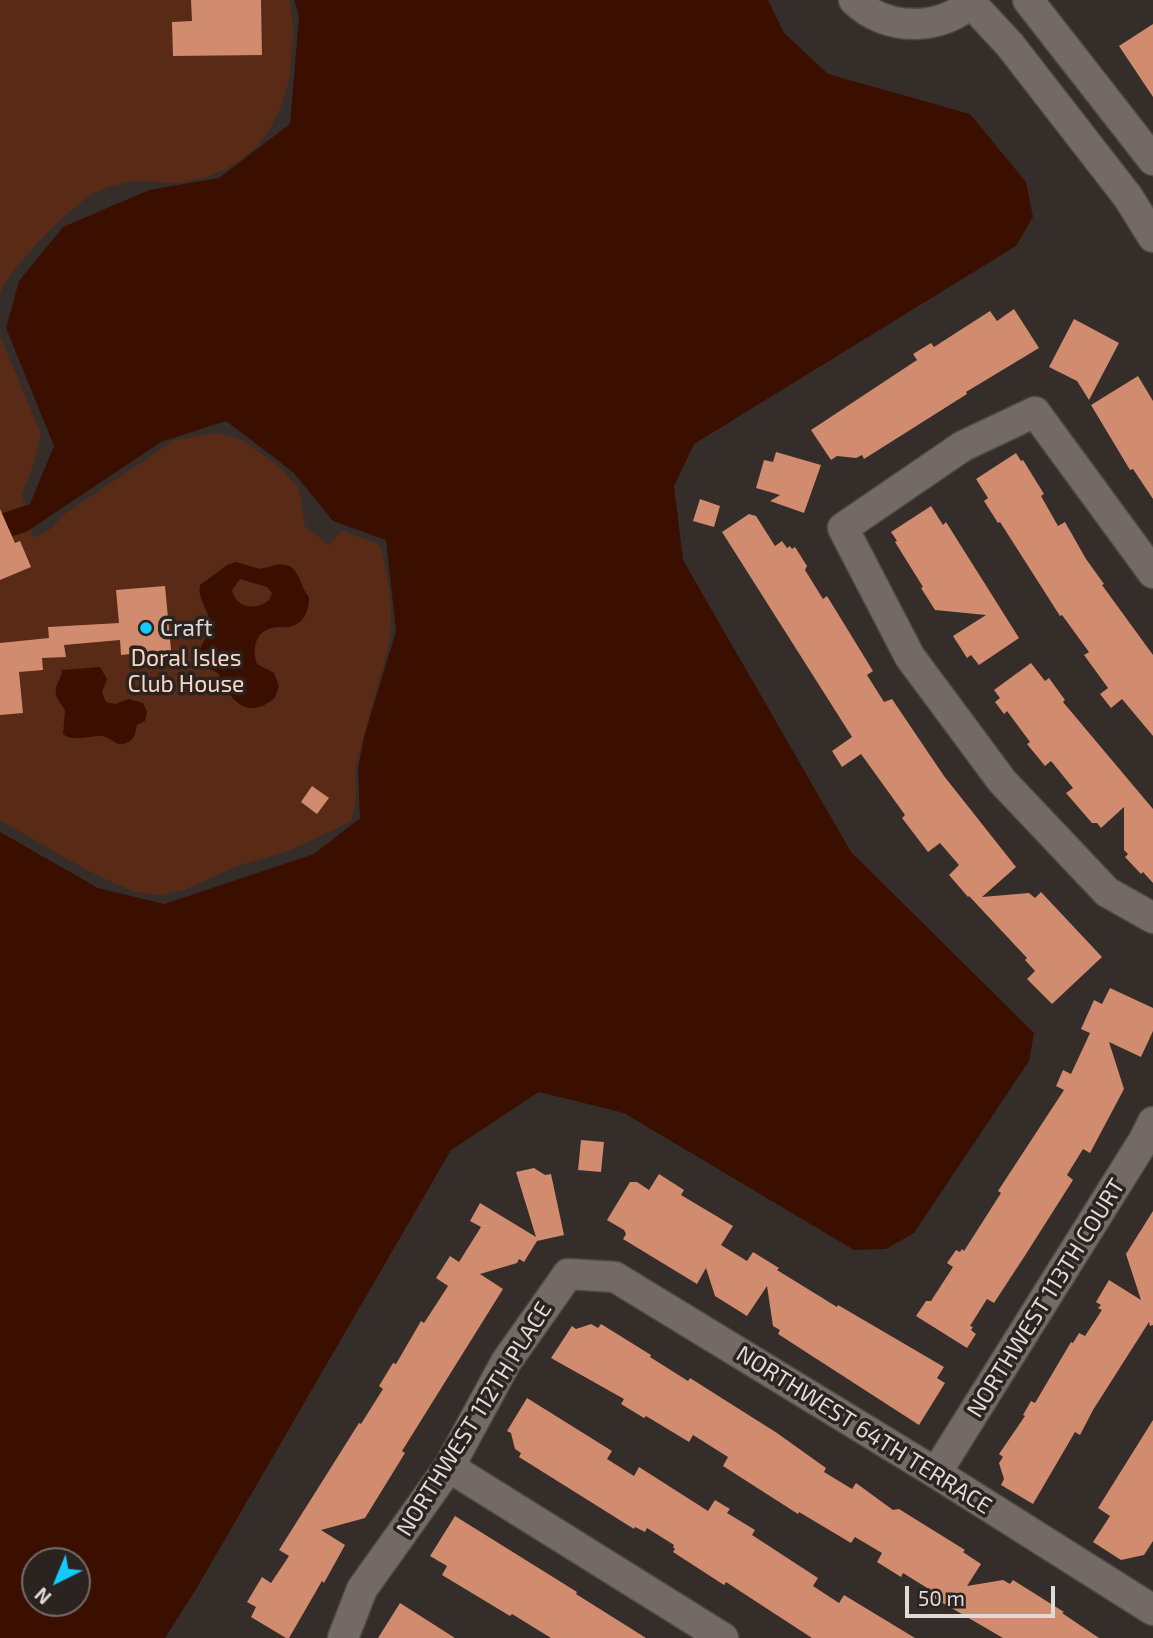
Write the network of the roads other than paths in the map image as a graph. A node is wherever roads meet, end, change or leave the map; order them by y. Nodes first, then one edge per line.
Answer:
1 (854, 0) edge
2 (1028, 0) edge
3 (973, 2) edge
4 (1153, 160) edge
5 (1153, 237) edge
6 (1153, 573) edge
7 (1153, 918) edge
8 (1153, 1122) edge
9 (568, 1274) joint
10 (449, 1467) junction
11 (936, 1473) junction
12 (1153, 1610) edge
13 (343, 1638) edge
14 (723, 1638) edge

1 - 3 street
2 - 4 street
3 - 5 street
6 - 7 street
8 - 11 street, NORTHWEST 113TH COURT
9 - 10 street, NORTHWEST 112TH PLACE
9 - 11 street, NORTHWEST 64TH TERRACE
10 - 13 street, NORTHWEST 112TH PLACE
10 - 14 street
11 - 12 street, NORTHWEST 64TH TERRACE

